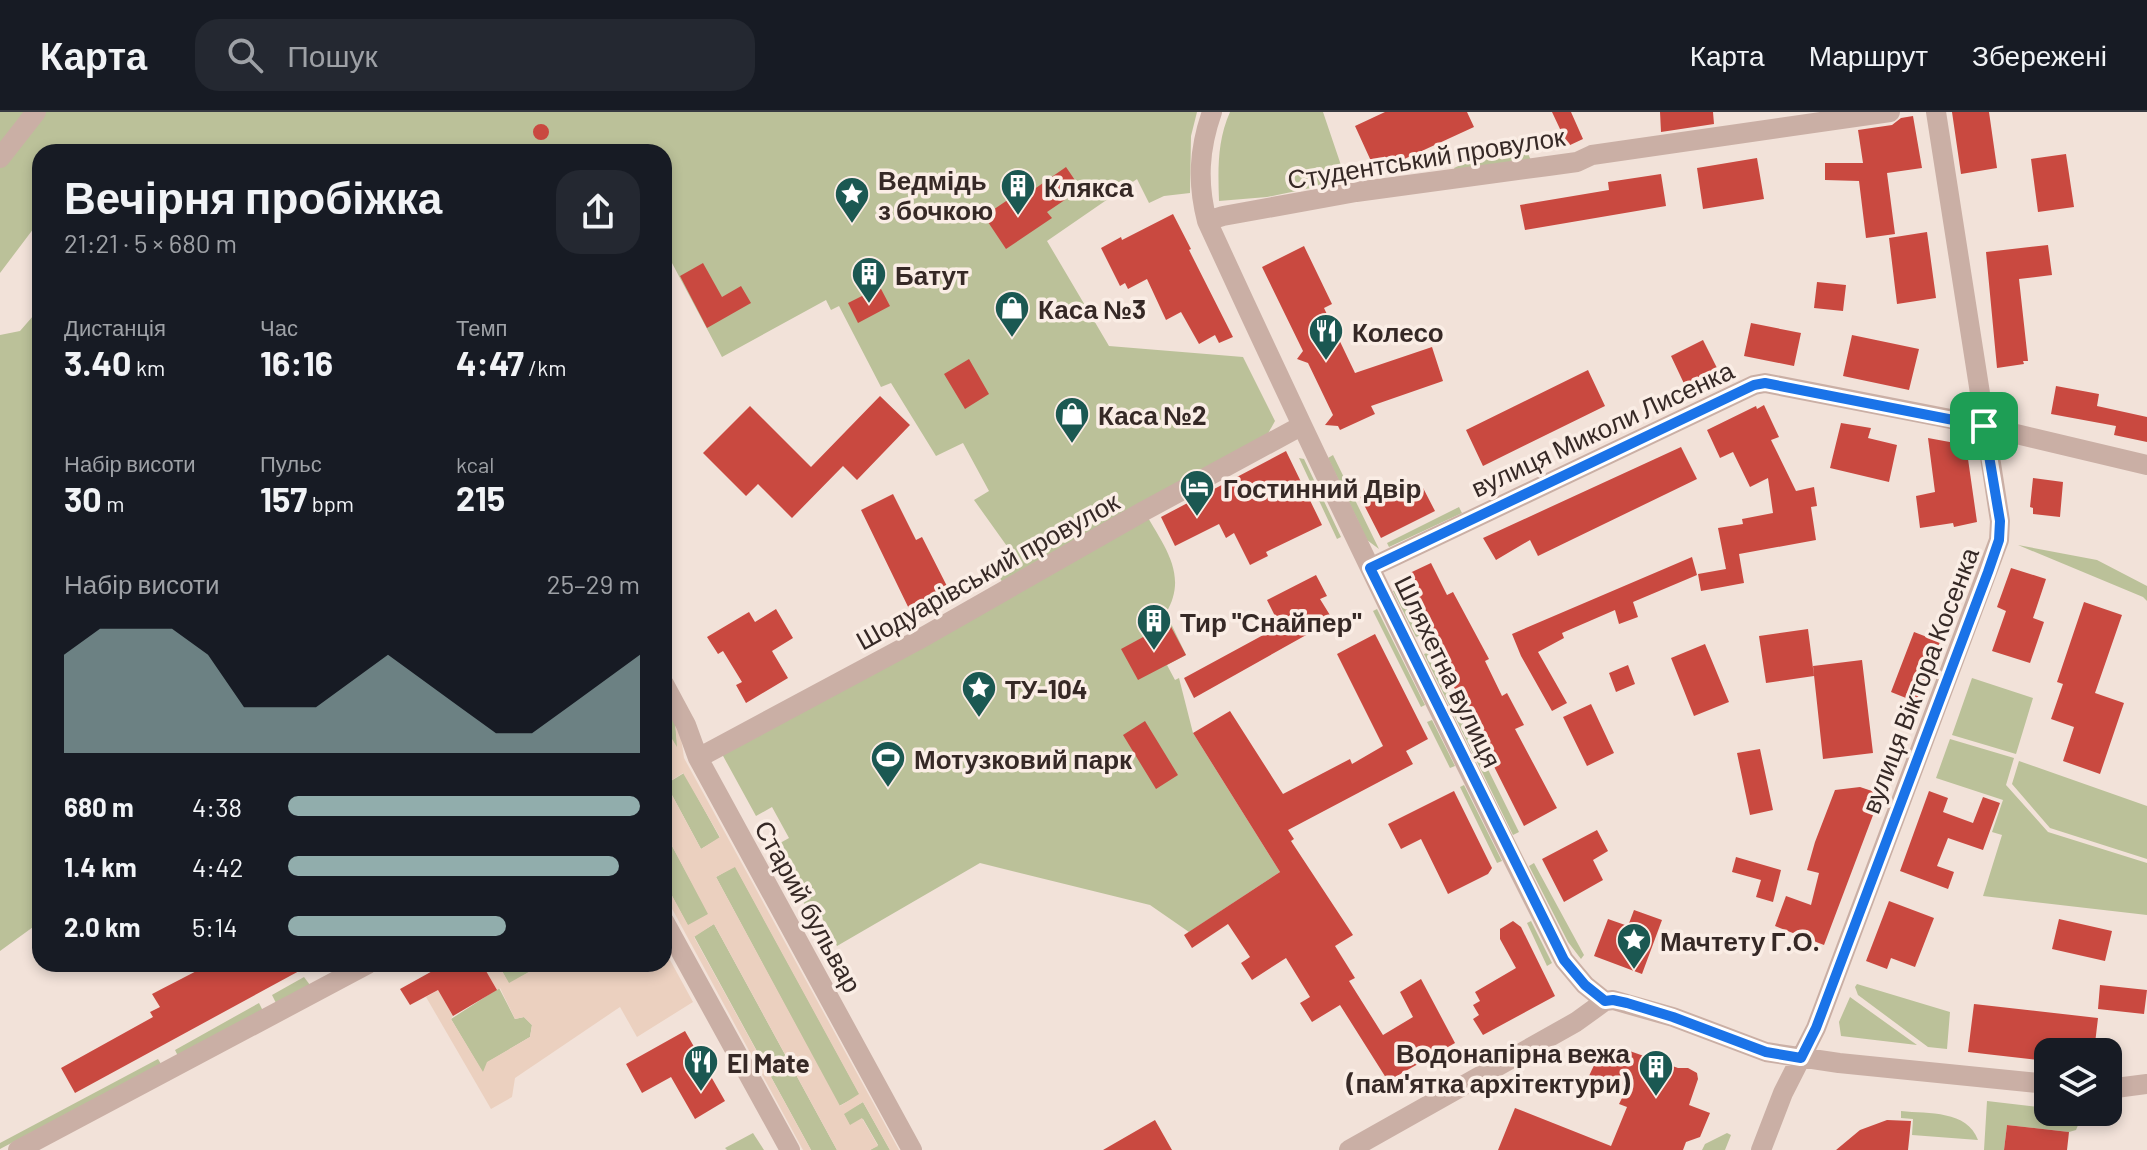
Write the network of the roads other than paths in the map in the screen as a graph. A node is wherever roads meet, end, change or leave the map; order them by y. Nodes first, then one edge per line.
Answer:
1 (36, 112) edge
2 (1212, 112) edge
3 (1890, 112) edge
4 (1936, 112) edge
5 (0, 158) edge
6 (1207, 221) junction
7 (1301, 426) junction
8 (1984, 426) junction
9 (2147, 465) edge
10 (1370, 568) junction
11 (672, 699) edge
12 (698, 758) junction
13 (672, 936) edge
14 (353, 972) edge
15 (1605, 1001) junction
16 (1801, 1058) junction
17 (2034, 1083) edge
18 (2147, 1084) edge
19 (2122, 1087) edge
20 (18, 1150) edge
21 (790, 1150) edge
22 (912, 1150) edge
23 (1349, 1150) edge
24 (1761, 1150) edge

1 - 5 street
2 - 6 street, Шляхетна вулиця
3 - 6 street, Студентський провулок
4 - 8 street, вулиця Віктора Косенка
6 - 7 street, Шляхетна вулиця
7 - 10 street, Шляхетна вулиця
7 - 12 street, Шодуарівський провулок
8 - 9 street, вулиця Миколи Лисенка
8 - 10 street, вулиця Миколи Лисенка
8 - 16 street, вулиця Віктора Косенка
10 - 15 street, Шляхетна вулиця
11 - 12 street, Старий бульвар
12 - 22 street, Старий бульвар
13 - 21 street
14 - 20 street
15 - 16 street
15 - 23 street
16 - 17 street
16 - 24 street, вулиця Віктора Косенка
18 - 19 street

